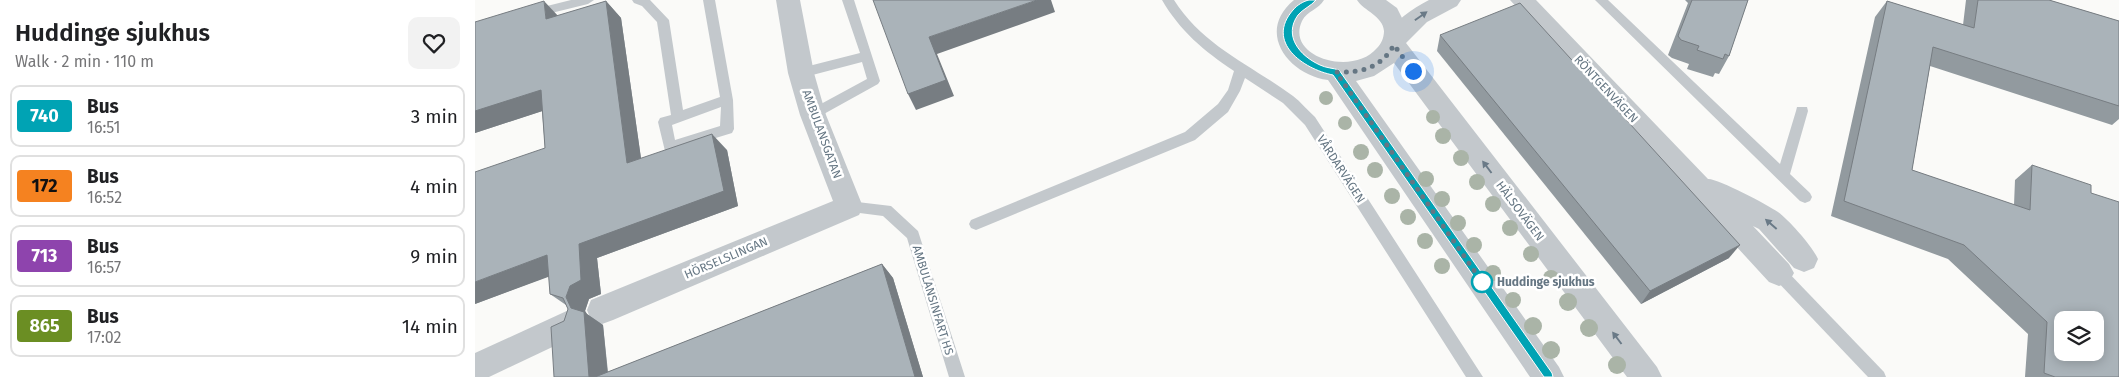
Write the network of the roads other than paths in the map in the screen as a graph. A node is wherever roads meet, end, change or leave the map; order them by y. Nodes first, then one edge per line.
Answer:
1 (588, 0) edge
2 (638, 0) edge
3 (709, 0) edge
4 (789, 0) edge
5 (848, 0) edge
6 (1168, 0) edge
7 (1312, 0) edge
8 (1369, 0) edge
9 (1449, 0) edge
10 (1522, 0) edge
11 (1601, 0) edge
12 (522, 17) edge
13 (1395, 42) junction
14 (867, 56) junction
15 (1241, 70) junction
16 (1336, 72) junction
17 (801, 73) junction
18 (727, 100) junction
19 (1802, 111) dead end
20 (813, 115) junction
21 (678, 117) junction
22 (1783, 176) junction
23 (1689, 179) junction
24 (1805, 197) dead end
25 (849, 207) junction
26 (976, 224) dead end
27 (1804, 259) dead end
28 (1779, 273) joint
29 (602, 310) dead end
30 (571, 323) edge
31 (475, 368) edge
32 (957, 377) edge
33 (1475, 377) edge
34 (1548, 377) edge
35 (1646, 377) edge
36 (1878, 377) edge

1 - 12 lane
2 - 21 lane
3 - 18 lane
4 - 17 street, AMBULANSGATAN
5 - 14 lane
6 - 15 lane, VÅRDARVÄGEN
7 - 16 street
8 - 13 street, HÄLSOVÄGEN
13 -> 9 street
10 - 23 street, RÖNTGENVÄGEN
11 - 22 lane
13 - 16 street
35 -> 13 street, HÄLSOVÄGEN
14 - 17 lane
14 - 20 lane
15 - 26 lane
15 - 33 lane, VÅRDARVÄGEN
16 - 34 street
17 - 20 street, AMBULANSGATAN
18 - 21 lane
18 - 21 lane
19 - 22 lane
20 - 25 street, AMBULANSGATAN
22 - 24 lane
27 -> 23 street, RÖNTGENVÄGEN
23 - 28 street, RÖNTGENVÄGEN
25 - 29 street, HÖRSELSLINGAN
25 - 32 lane, AMBULANSINFART HS
28 - 36 lane
30 - 31 street

